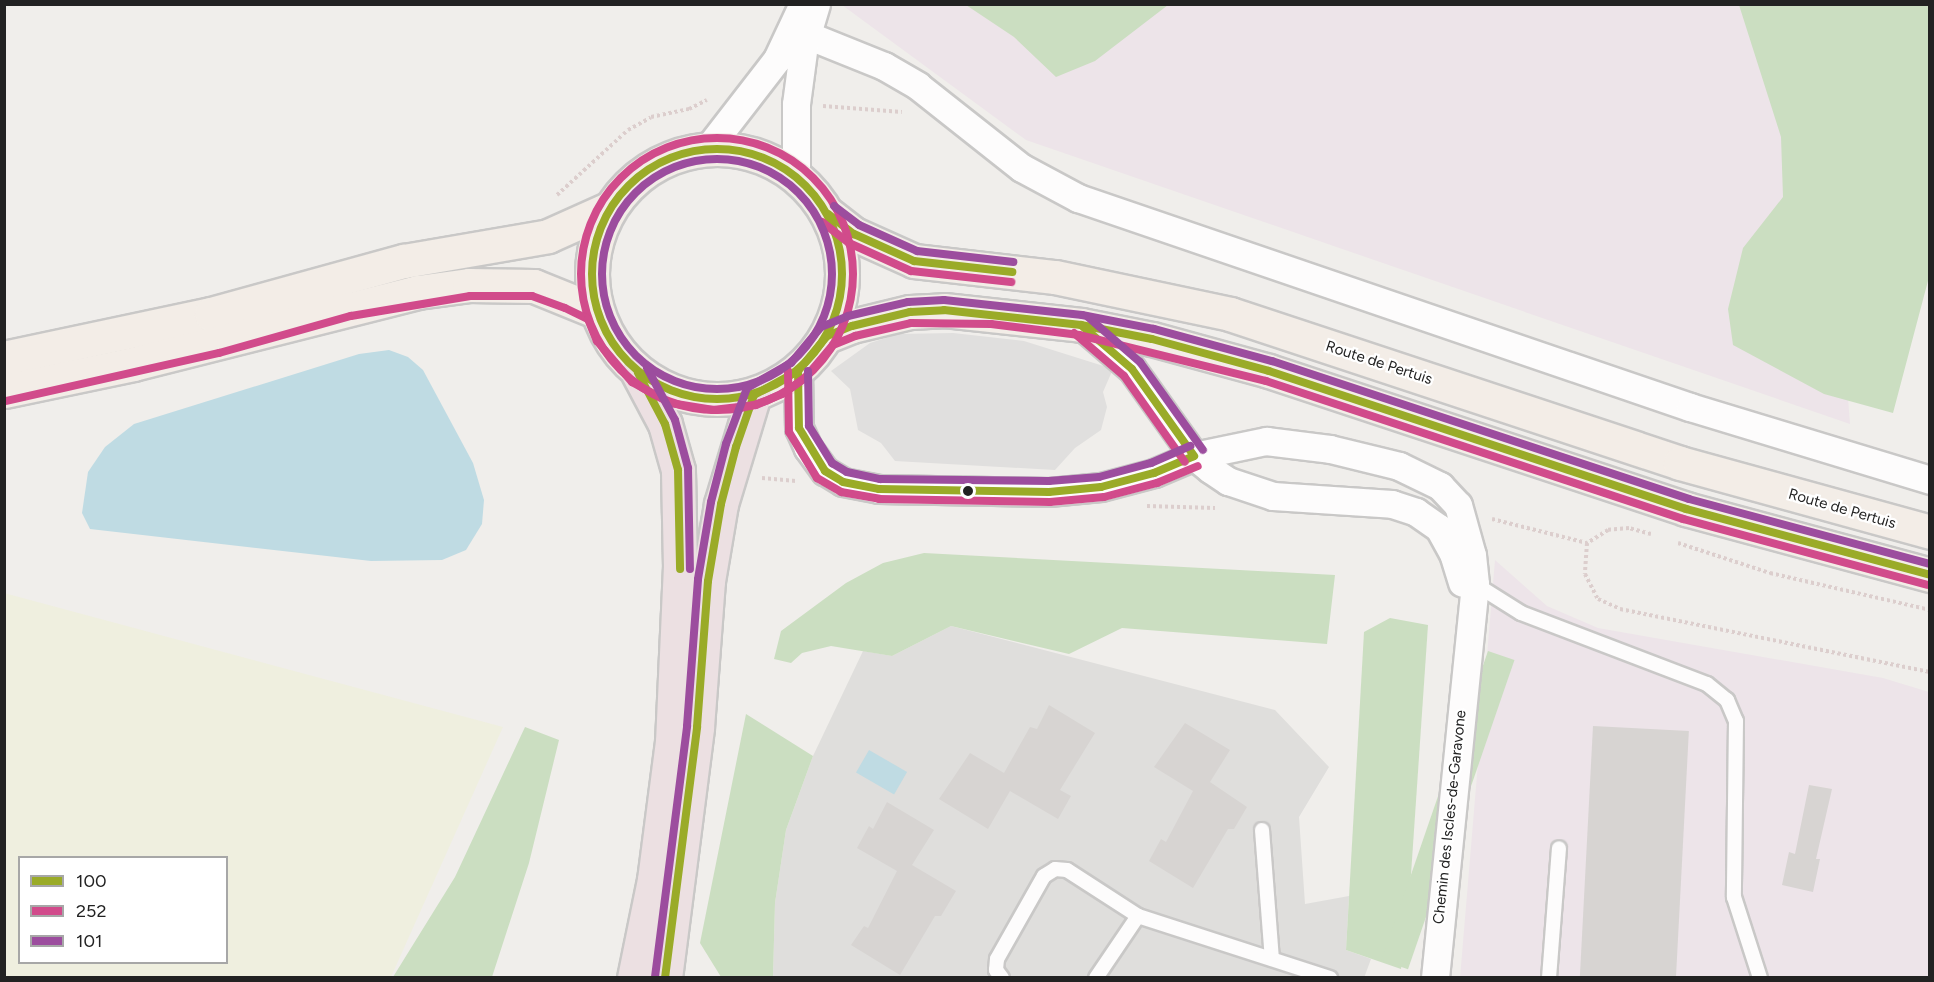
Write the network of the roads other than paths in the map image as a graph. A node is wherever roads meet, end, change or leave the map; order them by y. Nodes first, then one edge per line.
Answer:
1 (803, 4) edge
2 (816, 4) edge
3 (807, 34) junction
4 (709, 147) junction
5 (796, 175) junction
6 (608, 209) junction
7 (828, 214) junction
8 (596, 311) junction
9 (1081, 325) junction
10 (827, 336) junction
11 (4, 358) edge
12 (798, 371) junction
13 (638, 373) junction
14 (4, 391) edge
15 (754, 394) junction
16 (1194, 456) junction
17 (1929, 480) edge
18 (1929, 532) edge
19 (1929, 575) edge
20 (1476, 584) junction
21 (1466, 656) junction
22 (1262, 830) dead end
23 (1559, 848) dead end
24 (1138, 916) junction
25 (1272, 959) junction
26 (634, 978) edge
27 (664, 978) edge
28 (1002, 978) edge
29 (1096, 978) edge
30 (1330, 978) edge
31 (1435, 978) edge
32 (1549, 978) edge
33 (1760, 978) edge

1 - 4 street
2 - 3 street
3 - 5 street
3 - 17 street
4 - 5 main road
4 - 6 main road
5 - 7 main road
6 - 8 main road
6 - 11 main road
7 - 10 main road
7 - 18 main road, Route de Pertuis
8 - 13 main road
8 - 14 main road
9 - 10 main road
9 - 16 street
9 - 19 main road
10 - 12 main road
12 - 15 main road
12 - 16 street
13 - 15 main road
13 - 26 highway
15 - 27 highway
16 - 20 street
16 - 21 street
20 - 21 street
20 - 33 lane
21 - 31 street, Chemin des Iscles-de-Garavone
22 - 25 lane
23 - 32 lane
24 - 25 lane
24 - 28 lane
24 - 29 lane
25 - 30 lane

